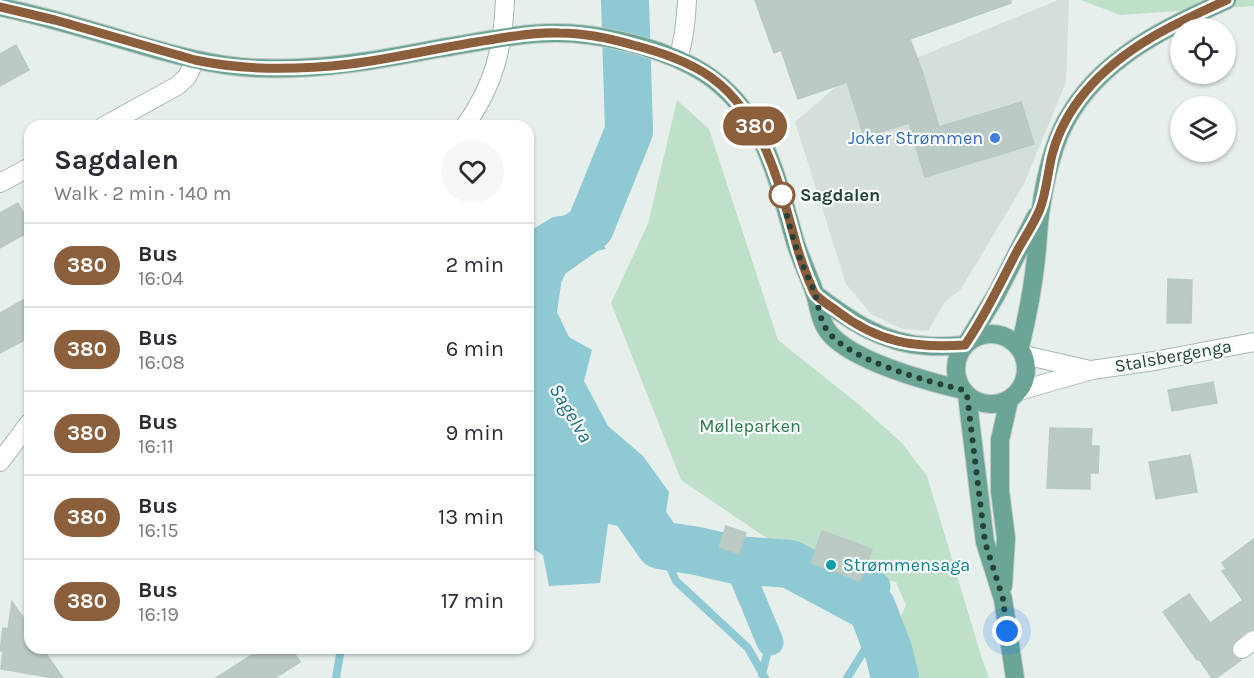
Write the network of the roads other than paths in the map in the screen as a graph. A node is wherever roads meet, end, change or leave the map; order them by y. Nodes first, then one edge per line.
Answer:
1 (505, 0) edge
2 (687, 0) edge
3 (1227, 0) edge
4 (0, 7) edge
5 (501, 38) junction
6 (678, 59) junction
7 (195, 60) junction
8 (115, 120) edge
9 (469, 120) edge
10 (24, 170) edge
11 (0, 183) edge
12 (1041, 208) junction
13 (815, 294) junction
14 (1254, 342) edge
15 (966, 344) junction
16 (1022, 351) junction
17 (1092, 370) junction
18 (965, 393) junction
19 (1014, 395) junction
20 (24, 430) edge
21 (0, 462) edge
22 (1003, 599) junction
23 (1015, 678) edge

1 - 5 street
2 - 6 street
3 - 12 main road
4 - 7 main road
5 - 6 main road
5 - 7 main road
5 - 9 street
6 - 13 main road
7 - 8 street
10 - 11 street
12 - 15 main road
12 - 16 main road
13 - 15 main road
13 - 18 main road
14 - 17 street, Stalsbergenga
15 - 16 main road
15 - 18 main road
16 - 17 street
16 - 19 main road
17 - 19 street
18 - 19 main road
18 - 22 main road
19 - 22 main road
20 - 21 street
22 - 23 main road

